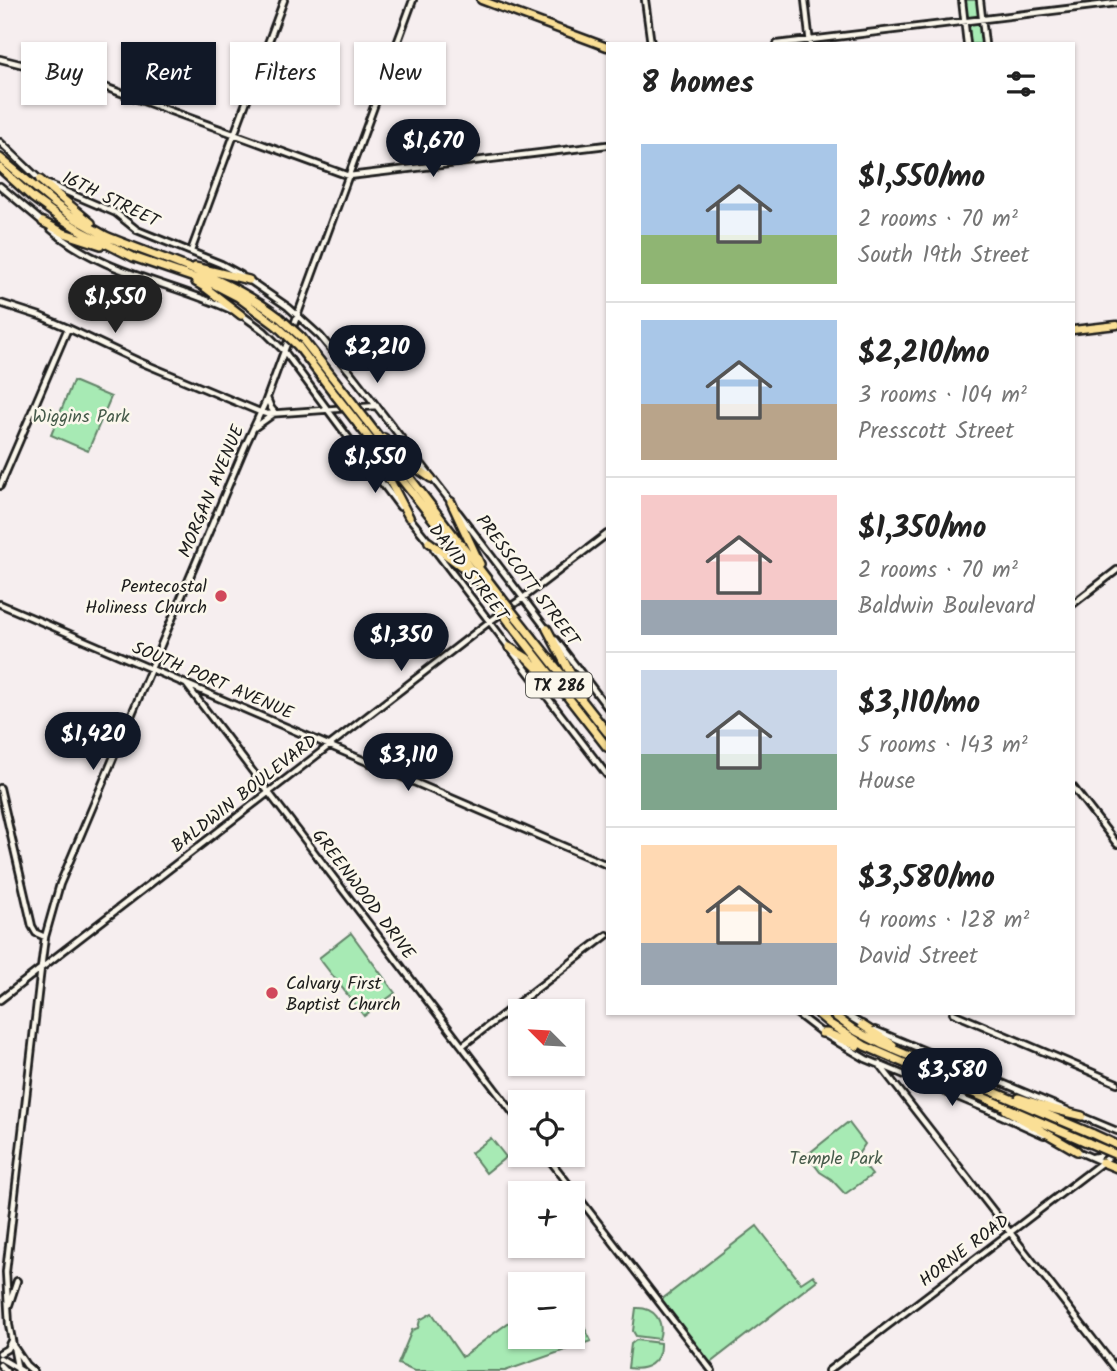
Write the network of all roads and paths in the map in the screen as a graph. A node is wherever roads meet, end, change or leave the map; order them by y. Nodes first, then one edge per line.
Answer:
1 (284, 0) edge
2 (414, 0) edge
3 (481, 0) edge
4 (645, 0) edge
5 (805, 0) edge
6 (962, 0) edge
7 (980, 0) edge
8 (1117, 3) edge
9 (982, 18) junction
10 (964, 21) junction
11 (651, 42) edge
12 (810, 42) edge
13 (967, 42) edge
14 (985, 42) edge
15 (606, 47) edge
16 (0, 58) edge
17 (235, 134) junction
18 (0, 142) edge
19 (606, 145) edge
20 (0, 158) edge
21 (0, 168) edge
22 (349, 176) junction
23 (40, 180) junction
24 (0, 186) edge
25 (43, 222) junction
26 (121, 247) junction
27 (191, 251) junction
28 (173, 261) junction
29 (221, 264) joint
30 (173, 271) junction
31 (249, 280) junction
32 (0, 303) edge
33 (241, 315) junction
34 (298, 315) junction
35 (279, 322) junction
36 (1117, 325) edge
37 (68, 328) junction
38 (1075, 330) edge
39 (284, 351) junction
40 (267, 398) junction
41 (377, 407) junction
42 (327, 411) junction
43 (260, 412) junction
44 (275, 413) junction
45 (362, 425) junction
46 (253, 428) junction
47 (431, 478) junction
48 (0, 486) edge
49 (451, 502) junction
50 (409, 517) junction
51 (606, 535) edge
52 (429, 542) junction
53 (1117, 569) edge
54 (486, 577) junction
55 (494, 598) junction
56 (523, 598) junction
57 (1075, 602) edge
58 (0, 604) edge
59 (514, 620) junction
60 (489, 622) junction
61 (547, 629) junction
62 (509, 647) junction
63 (150, 669) junction
64 (186, 684) junction
65 (606, 706) edge
66 (589, 708) junction
67 (578, 709) junction
68 (606, 731) edge
69 (329, 745) junction
70 (606, 746) edge
71 (606, 774) edge
72 (0, 788) edge
73 (1075, 790) edge
74 (268, 792) junction
75 (1117, 844) edge
76 (606, 865) edge
77 (606, 936) edge
78 (46, 937) junction
79 (41, 968) junction
80 (0, 1000) edge
81 (799, 1015) edge
82 (820, 1015) edge
83 (834, 1015) edge
84 (846, 1015) edge
85 (958, 1015) edge
86 (862, 1025) junction
87 (822, 1033) junction
88 (463, 1046) junction
89 (914, 1058) junction
90 (892, 1059) junction
91 (879, 1064) junction
92 (900, 1073) junction
93 (893, 1082) junction
94 (973, 1083) junction
95 (1117, 1083) edge
96 (975, 1093) junction
97 (508, 1106) edge
98 (1082, 1116) junction
99 (1117, 1131) edge
100 (1117, 1143) edge
101 (1077, 1151) junction
102 (1117, 1153) edge
103 (1092, 1157) junction
104 (1102, 1162) junction
105 (555, 1167) edge
106 (1117, 1168) edge
107 (1010, 1232) junction
108 (17, 1281) dead end
109 (8, 1309) junction
110 (12, 1343) junction
111 (0, 1353) edge
112 (0, 1358) edge
113 (0, 1365) edge
114 (19, 1370) edge
115 (1117, 1370) edge
116 (6, 1371) edge
117 (33, 1371) edge
118 (712, 1371) edge
119 (828, 1371) edge

1 - 17 main road
2 - 22 main road, MORGAN AVENUE
3 - 15 main road
4 - 11 main road
5 - 12 main road
6 - 10 main road
7 - 9 main road
8 - 9 main road
9 - 10 main road
9 - 14 main road
10 - 12 main road
10 - 13 main road
16 - 17 main road
17 - 22 main road
17 - 27 main road
18 - 23 main road, 16TH STREET
19 - 22 main road
20 - 26 highway, TX 286
21 - 26 highway, TX 286
22 - 34 main road, MORGAN AVENUE
23 - 26 highway
23 - 27 main road, 16TH STREET
24 - 25 main road, DAVID STREET
25 - 26 highway
25 - 33 main road, DAVID STREET
26 - 28 highway, TX 286
26 - 30 highway, TX 286
27 - 29 main road, 16TH STREET
28 - 31 highway
28 - 35 highway, TX 286
29 - 31 main road, PRESSCOTT STREET
30 - 33 highway
30 - 35 highway, TX 286
31 - 34 main road, PRESSCOTT STREET
32 - 37 main road
33 - 39 main road, DAVID STREET
34 - 39 main road, MORGAN AVENUE
34 - 41 main road, PRESSCOTT STREET
35 - 45 highway, TX 286, bridge
35 - 45 highway, TX 286, bridge
36 - 38 main road
37 - 43 main road
37 - 48 main road
39 - 40 main road, MORGAN AVENUE
39 - 42 main road, DAVID STREET
40 - 43 main road, MORGAN AVENUE
40 - 44 main road
41 - 42 main road
41 - 47 main road, PRESSCOTT STREET
42 - 44 main road
42 - 50 main road, DAVID STREET
43 - 44 main road
43 - 46 main road, MORGAN AVENUE
44 - 46 main road
45 - 47 highway
45 - 50 highway
45 - 54 highway, TX 286
45 - 55 highway, TX 286
46 - 63 main road, MORGAN AVENUE
47 - 49 main road, PRESSCOTT STREET
49 - 54 highway
49 - 56 main road, PRESSCOTT STREET
50 - 52 main road, DAVID STREET
51 - 56 main road, BALDWIN BOULEVARD
52 - 55 highway
52 - 60 main road, DAVID STREET
53 - 57 main road
54 - 55 highway, TX 286
55 - 59 highway, TX 286, bridge
56 - 60 main road, BALDWIN BOULEVARD
56 - 61 main road, PRESSCOTT STREET
58 - 63 main road, SOUTH PORT AVENUE
59 - 66 highway, TX 286
59 - 67 highway, TX 286
60 - 62 main road, DAVID STREET
60 - 69 main road, BALDWIN BOULEVARD
61 - 65 main road, PRESSCOTT STREET
61 - 66 highway
62 - 67 highway
62 - 71 main road, DAVID STREET
63 - 64 main road, SOUTH PORT AVENUE
63 - 78 main road, MORGAN AVENUE
64 - 69 main road, SOUTH PORT AVENUE
64 - 74 main road, GREENWOOD DRIVE
66 - 68 highway, TX 286
67 - 70 highway, TX 286
69 - 74 main road, BALDWIN BOULEVARD
69 - 76 main road, SOUTH PORT AVENUE
72 - 78 main road
73 - 75 main road
74 - 79 main road, BALDWIN BOULEVARD
74 - 88 main road, GREENWOOD DRIVE
77 - 88 main road
78 - 79 main road, MORGAN AVENUE
79 - 80 main road, BALDWIN BOULEVARD
79 - 109 main road, MORGAN AVENUE
81 - 87 main road
82 - 90 highway
83 - 89 highway
84 - 86 main road
85 - 95 main road
86 - 89 highway
86 - 98 main road
87 - 90 highway
87 - 91 main road
88 - 97 main road, GREENWOOD DRIVE
89 - 94 highway
90 - 96 highway
91 - 92 main road
91 - 93 main road
92 - 93 main road
92 - 101 main road
93 - 107 main road
94 - 98 highway
94 - 100 highway, bridge
96 - 101 highway
96 - 102 highway, bridge
98 - 99 main road
100 - 103 main road
101 - 103 main road
102 - 104 main road, HORNE ROAD
103 - 104 main road
104 - 106 highway
104 - 107 main road, HORNE ROAD
105 - 118 main road
107 - 115 main road
107 - 119 main road, HORNE ROAD
108 - 109 main road
109 - 110 main road, MORGAN AVENUE
110 - 111 main road
110 - 114 main road, MORGAN AVENUE
110 - 117 main road
112 - 114 main road
113 - 116 main road

